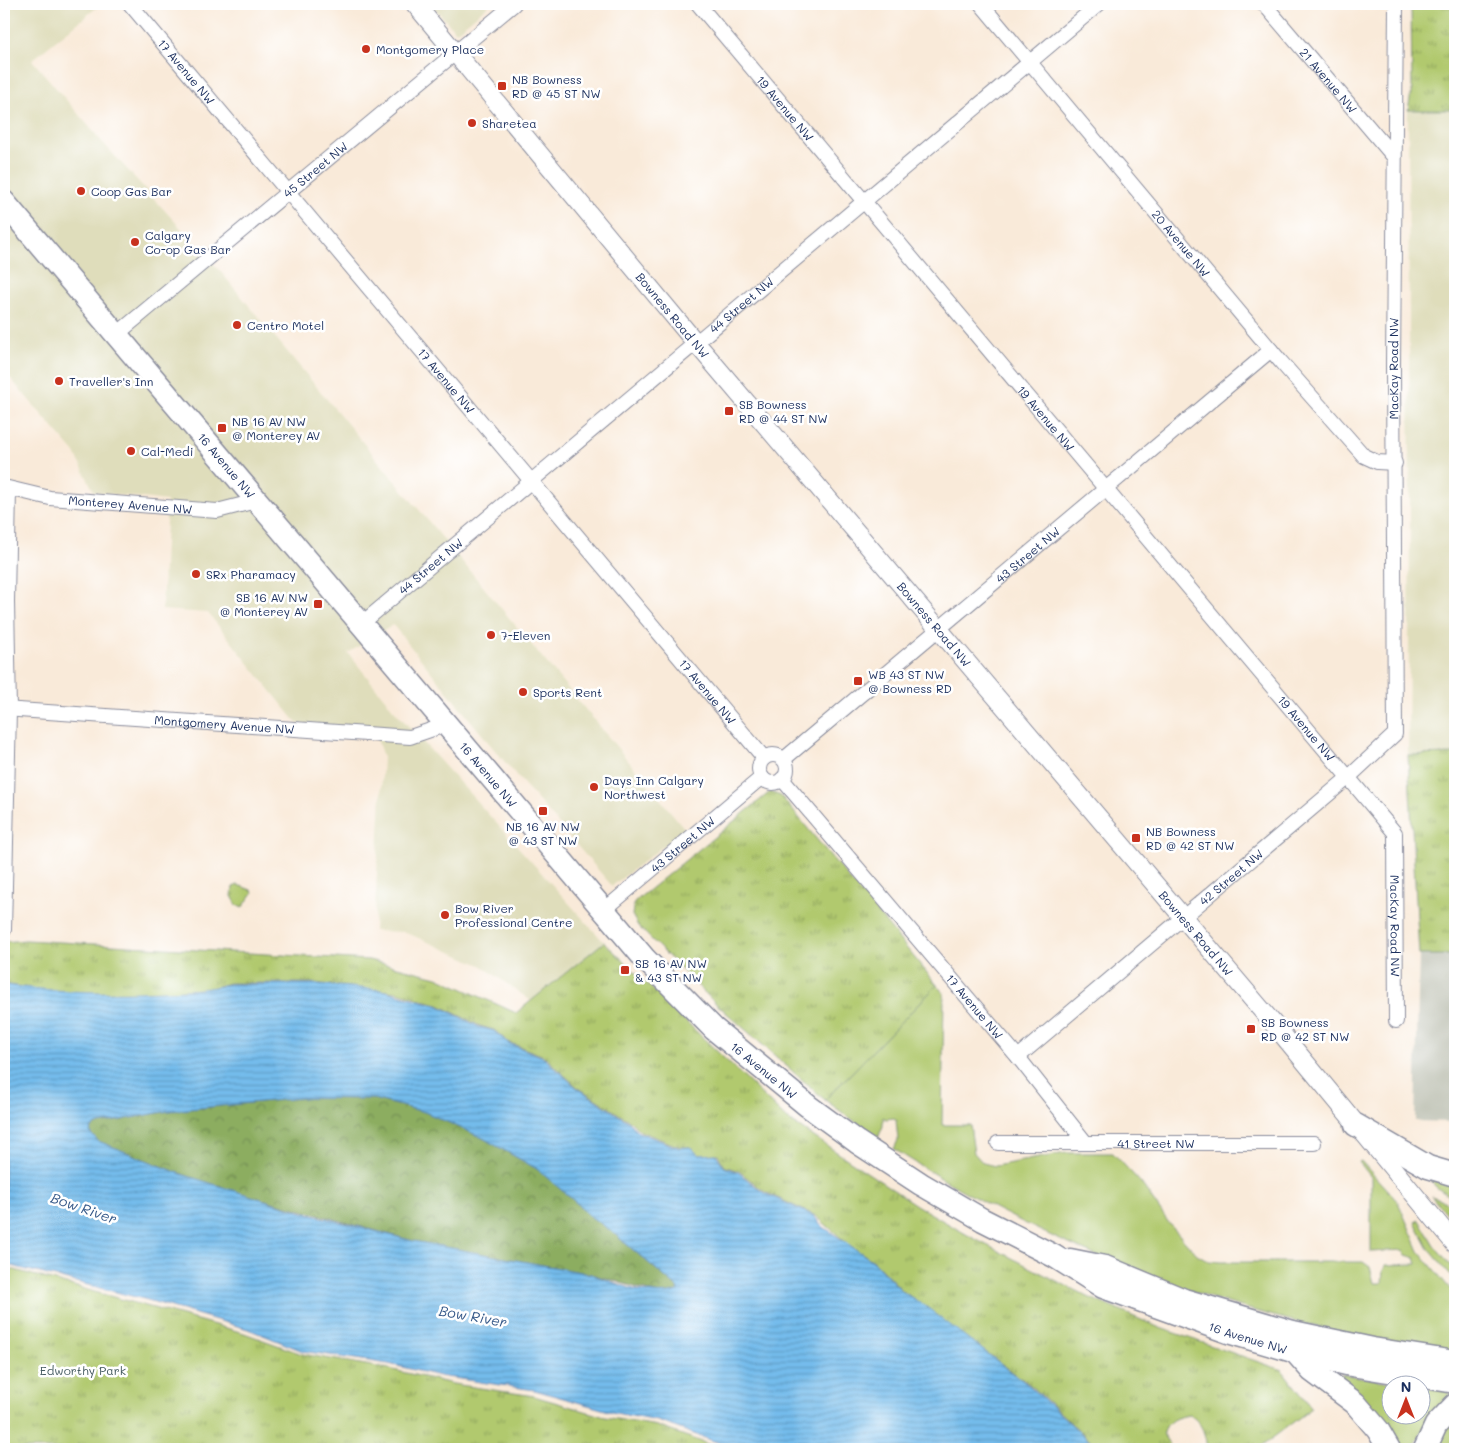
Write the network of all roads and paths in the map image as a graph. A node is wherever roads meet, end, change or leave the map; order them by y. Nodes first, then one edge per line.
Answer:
1 (130, 4) edge
2 (415, 4) edge
3 (514, 4) edge
4 (698, 4) edge
5 (981, 4) edge
6 (1099, 4) edge
7 (1264, 4) edge
8 (1396, 4) edge
9 (457, 53) junction
10 (1030, 62) junction
11 (1394, 157) junction
12 (290, 192) junction
13 (4, 202) edge
14 (865, 202) junction
15 (116, 336) junction
16 (696, 343) junction
17 (1272, 350) junction
18 (1395, 463) junction
19 (531, 480) junction
20 (6, 488) edge
21 (1107, 490) junction
22 (256, 501) junction
23 (360, 624) junction
24 (940, 629) junction
25 (6, 710) edge
26 (445, 725) junction
27 (1395, 734) joint
28 (764, 758) junction
29 (784, 759) junction
30 (1348, 777) junction
31 (762, 778) junction
32 (782, 779) junction
33 (1395, 833) joint
34 (603, 911) junction
35 (1183, 918) junction
36 (4, 930) edge
37 (1396, 1021) dead end
38 (1018, 1057) junction
39 (1356, 1125) junction
40 (998, 1143) dead end
41 (1086, 1143) junction
42 (1314, 1143) dead end
43 (1455, 1176) edge
44 (1455, 1244) edge
45 (1054, 1256) junction
46 (1296, 1352) junction
47 (1455, 1362) edge
48 (1455, 1382) edge
49 (1455, 1405) edge
50 (1388, 1449) edge
51 (1425, 1449) edge

1 - 12 street, 17 Avenue NW
2 - 9 street, Bowness Road NW
3 - 9 street, 45 Street NW
4 - 14 street, 19 Avenue NW
5 - 10 street, 20 Avenue NW
6 - 10 street, 44 Street NW
7 - 11 street, 21 Avenue NW
8 - 11 street, MacKay Road NW
9 - 12 street, 45 Street NW
9 - 16 street, Bowness Road NW
10 - 14 street, 44 Street NW
10 - 17 street, 20 Avenue NW
11 - 18 street, MacKay Road NW
12 - 15 street, 45 Street NW
12 - 19 street, 17 Avenue NW
13 - 15 highway, 16 Avenue NW
14 - 16 street, 44 Street NW
14 - 21 street, 19 Avenue NW
15 - 22 highway, 16 Avenue NW
16 - 19 street, 44 Street NW
16 - 24 street, Bowness Road NW
17 - 18 street, 20 Avenue NW
17 - 21 street, 43 Street NW
18 - 27 street, MacKay Road NW
19 - 23 street, 44 Street NW
19 - 28 street, 17 Avenue NW
20 - 22 street, Monterey Avenue NW
20 - 25 street
21 - 24 street, 43 Street NW
21 - 30 street, 19 Avenue NW
22 - 23 highway, 16 Avenue NW
23 - 26 highway, 16 Avenue NW
24 - 29 street, 43 Street NW
24 - 35 street, Bowness Road NW
25 - 26 street, Montgomery Avenue NW
25 - 36 street
26 - 34 highway, 16 Avenue NW
27 - 30 street, 42 Street NW
28 - 29 street
28 - 31 street
29 - 32 street
30 - 33 street, 19 Avenue NW
30 - 35 street, 42 Street NW
31 - 32 street
31 - 34 street, 43 Street NW
32 - 38 street, 17 Avenue NW
33 - 37 street, MacKay Road NW
34 - 45 highway, 16 Avenue NW
35 - 38 street, 42 Street NW
35 - 39 street, Bowness Road NW
38 - 41 street, 17 Avenue NW
39 - 43 highway
39 - 44 street, Bowness Road NW
40 - 41 street, 41 Street NW
41 - 42 street, 41 Street NW
45 - 46 highway, 16 Avenue NW
45 - 47 highway, 16 Avenue NW
46 - 48 highway, 16 Avenue NW
46 - 50 highway
49 - 51 highway

